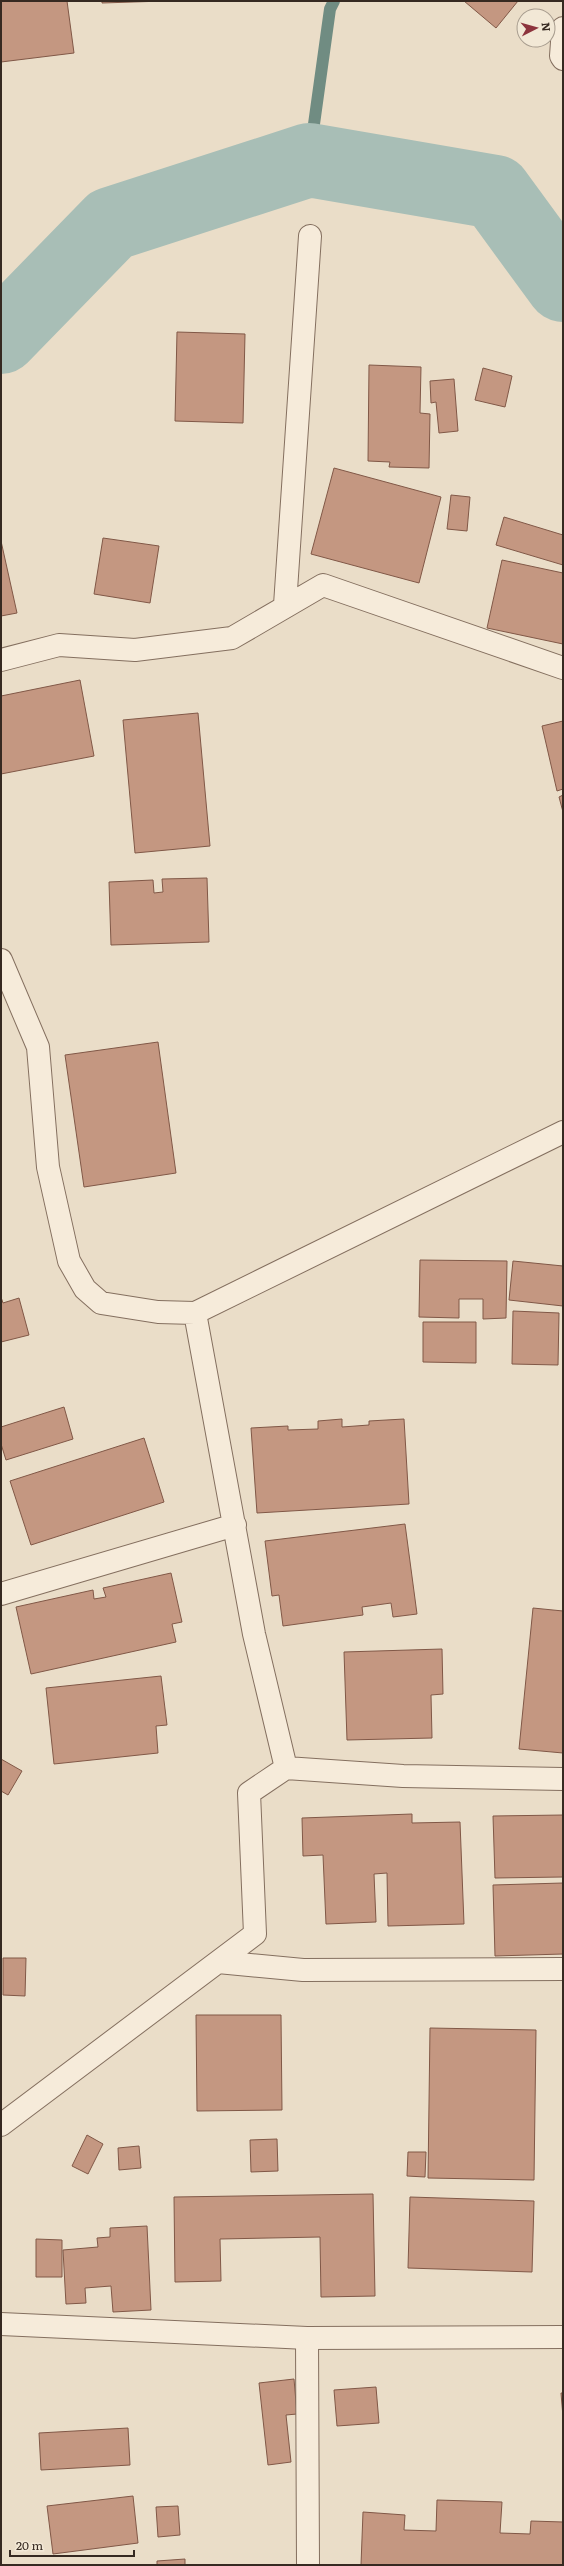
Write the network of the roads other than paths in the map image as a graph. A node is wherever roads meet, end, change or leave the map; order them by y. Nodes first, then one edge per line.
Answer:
1 (563, 28) edge
2 (563, 59) edge
3 (310, 236) dead end
4 (285, 605) junction
5 (1, 660) edge
6 (563, 668) edge
7 (1, 960) edge
8 (563, 1132) edge
9 (195, 1313) junction
10 (235, 1525) junction
11 (1, 1594) edge
12 (286, 1768) junction
13 (563, 1779) edge
14 (218, 1962) junction
15 (563, 1969) edge
16 (1, 2125) edge
17 (1, 2324) edge
18 (563, 2337) edge
19 (307, 2338) junction
20 (308, 2565) edge

1 - 2 street
3 - 4 street
4 - 5 street
4 - 6 street
7 - 9 street
8 - 9 street
9 - 10 street
10 - 11 street
10 - 12 street
12 - 13 street
12 - 14 street
14 - 15 street
14 - 16 street
17 - 19 street
18 - 19 street
19 - 20 street

